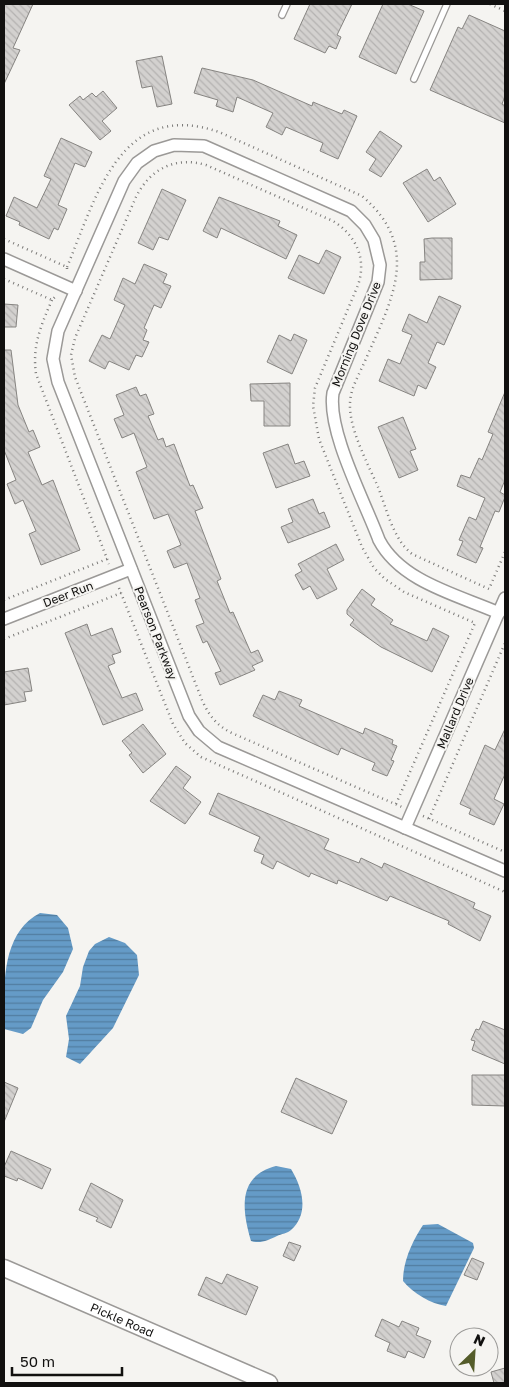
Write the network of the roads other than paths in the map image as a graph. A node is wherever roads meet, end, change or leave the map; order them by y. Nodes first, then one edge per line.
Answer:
1 (287, 4) edge
2 (447, 4) edge
3 (282, 15) dead end
4 (414, 79) dead end
5 (4, 259) edge
6 (76, 291) junction
7 (131, 569) junction
8 (505, 598) edge
9 (499, 613) junction
10 (4, 619) edge
11 (406, 828) junction
12 (505, 871) edge
13 (4, 1268) edge
14 (268, 1383) edge

1 - 3 lane
2 - 4 lane
5 - 6 street
6 - 7 street, Pearson Parkway
6 - 9 street, Morning Dove Drive
7 - 10 street, Deer Run
7 - 11 street, Pearson Parkway
8 - 9 street, Mallard Drive
9 - 11 street, Mallard Drive
11 - 12 street, Pearson Parkway
13 - 14 street, Pickle Road

